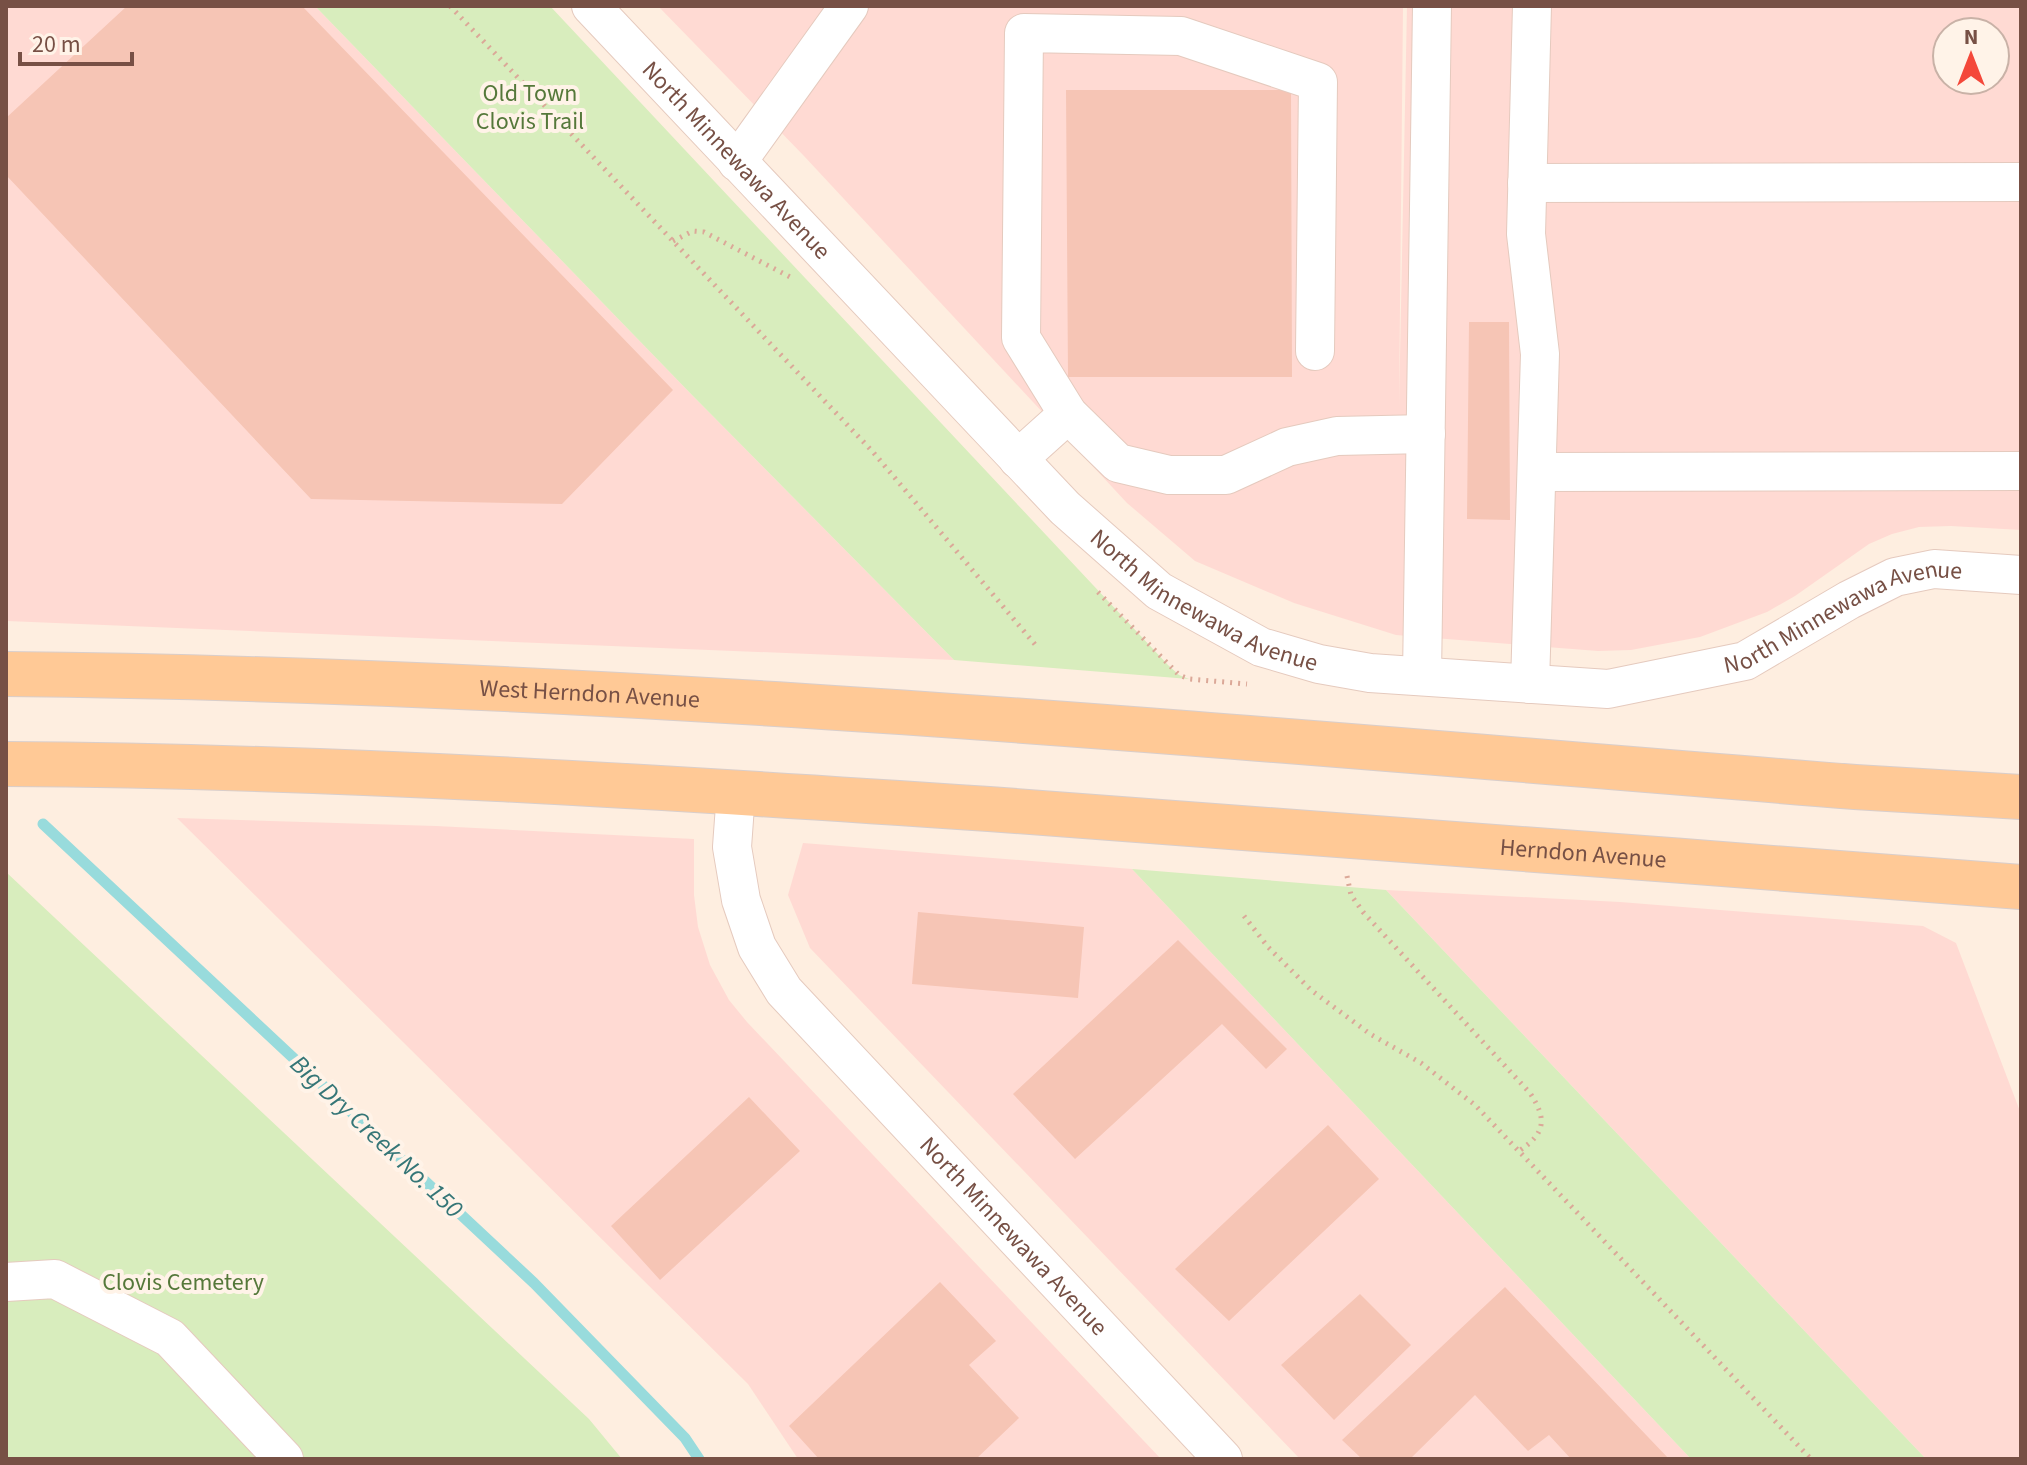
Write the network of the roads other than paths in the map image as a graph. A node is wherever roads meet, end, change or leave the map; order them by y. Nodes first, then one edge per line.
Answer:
1 (591, 6) edge
2 (849, 6) edge
3 (1432, 6) edge
4 (1532, 6) edge
5 (737, 162) junction
6 (2021, 182) edge
7 (1527, 183) junction
8 (1315, 351) dead end
9 (1068, 414) junction
10 (1426, 434) junction
11 (1018, 459) junction
12 (2021, 471) edge
13 (1537, 472) junction
14 (2021, 575) edge
15 (6, 674) edge
16 (1422, 676) junction
17 (1530, 684) junction
18 (6, 764) edge
19 (736, 792) junction
20 (2021, 797) edge
21 (2021, 887) edge
22 (6, 1282) edge
23 (284, 1459) edge
24 (1223, 1459) edge

1 - 5 street, North Minnewawa Avenue
2 - 5 street
3 - 10 street
4 - 7 street
5 - 11 street, North Minnewawa Avenue
6 - 7 street
7 - 13 street
8 - 9 street
9 - 10 street
9 - 11 street
10 - 16 street
11 - 16 street, North Minnewawa Avenue
12 - 13 street
13 - 17 street
14 - 17 street, North Minnewawa Avenue
15 - 20 main road, West Herndon Avenue
16 - 17 street, North Minnewawa Avenue
18 - 19 main road
19 - 21 main road, Herndon Avenue
19 - 24 street, North Minnewawa Avenue
22 - 23 street

